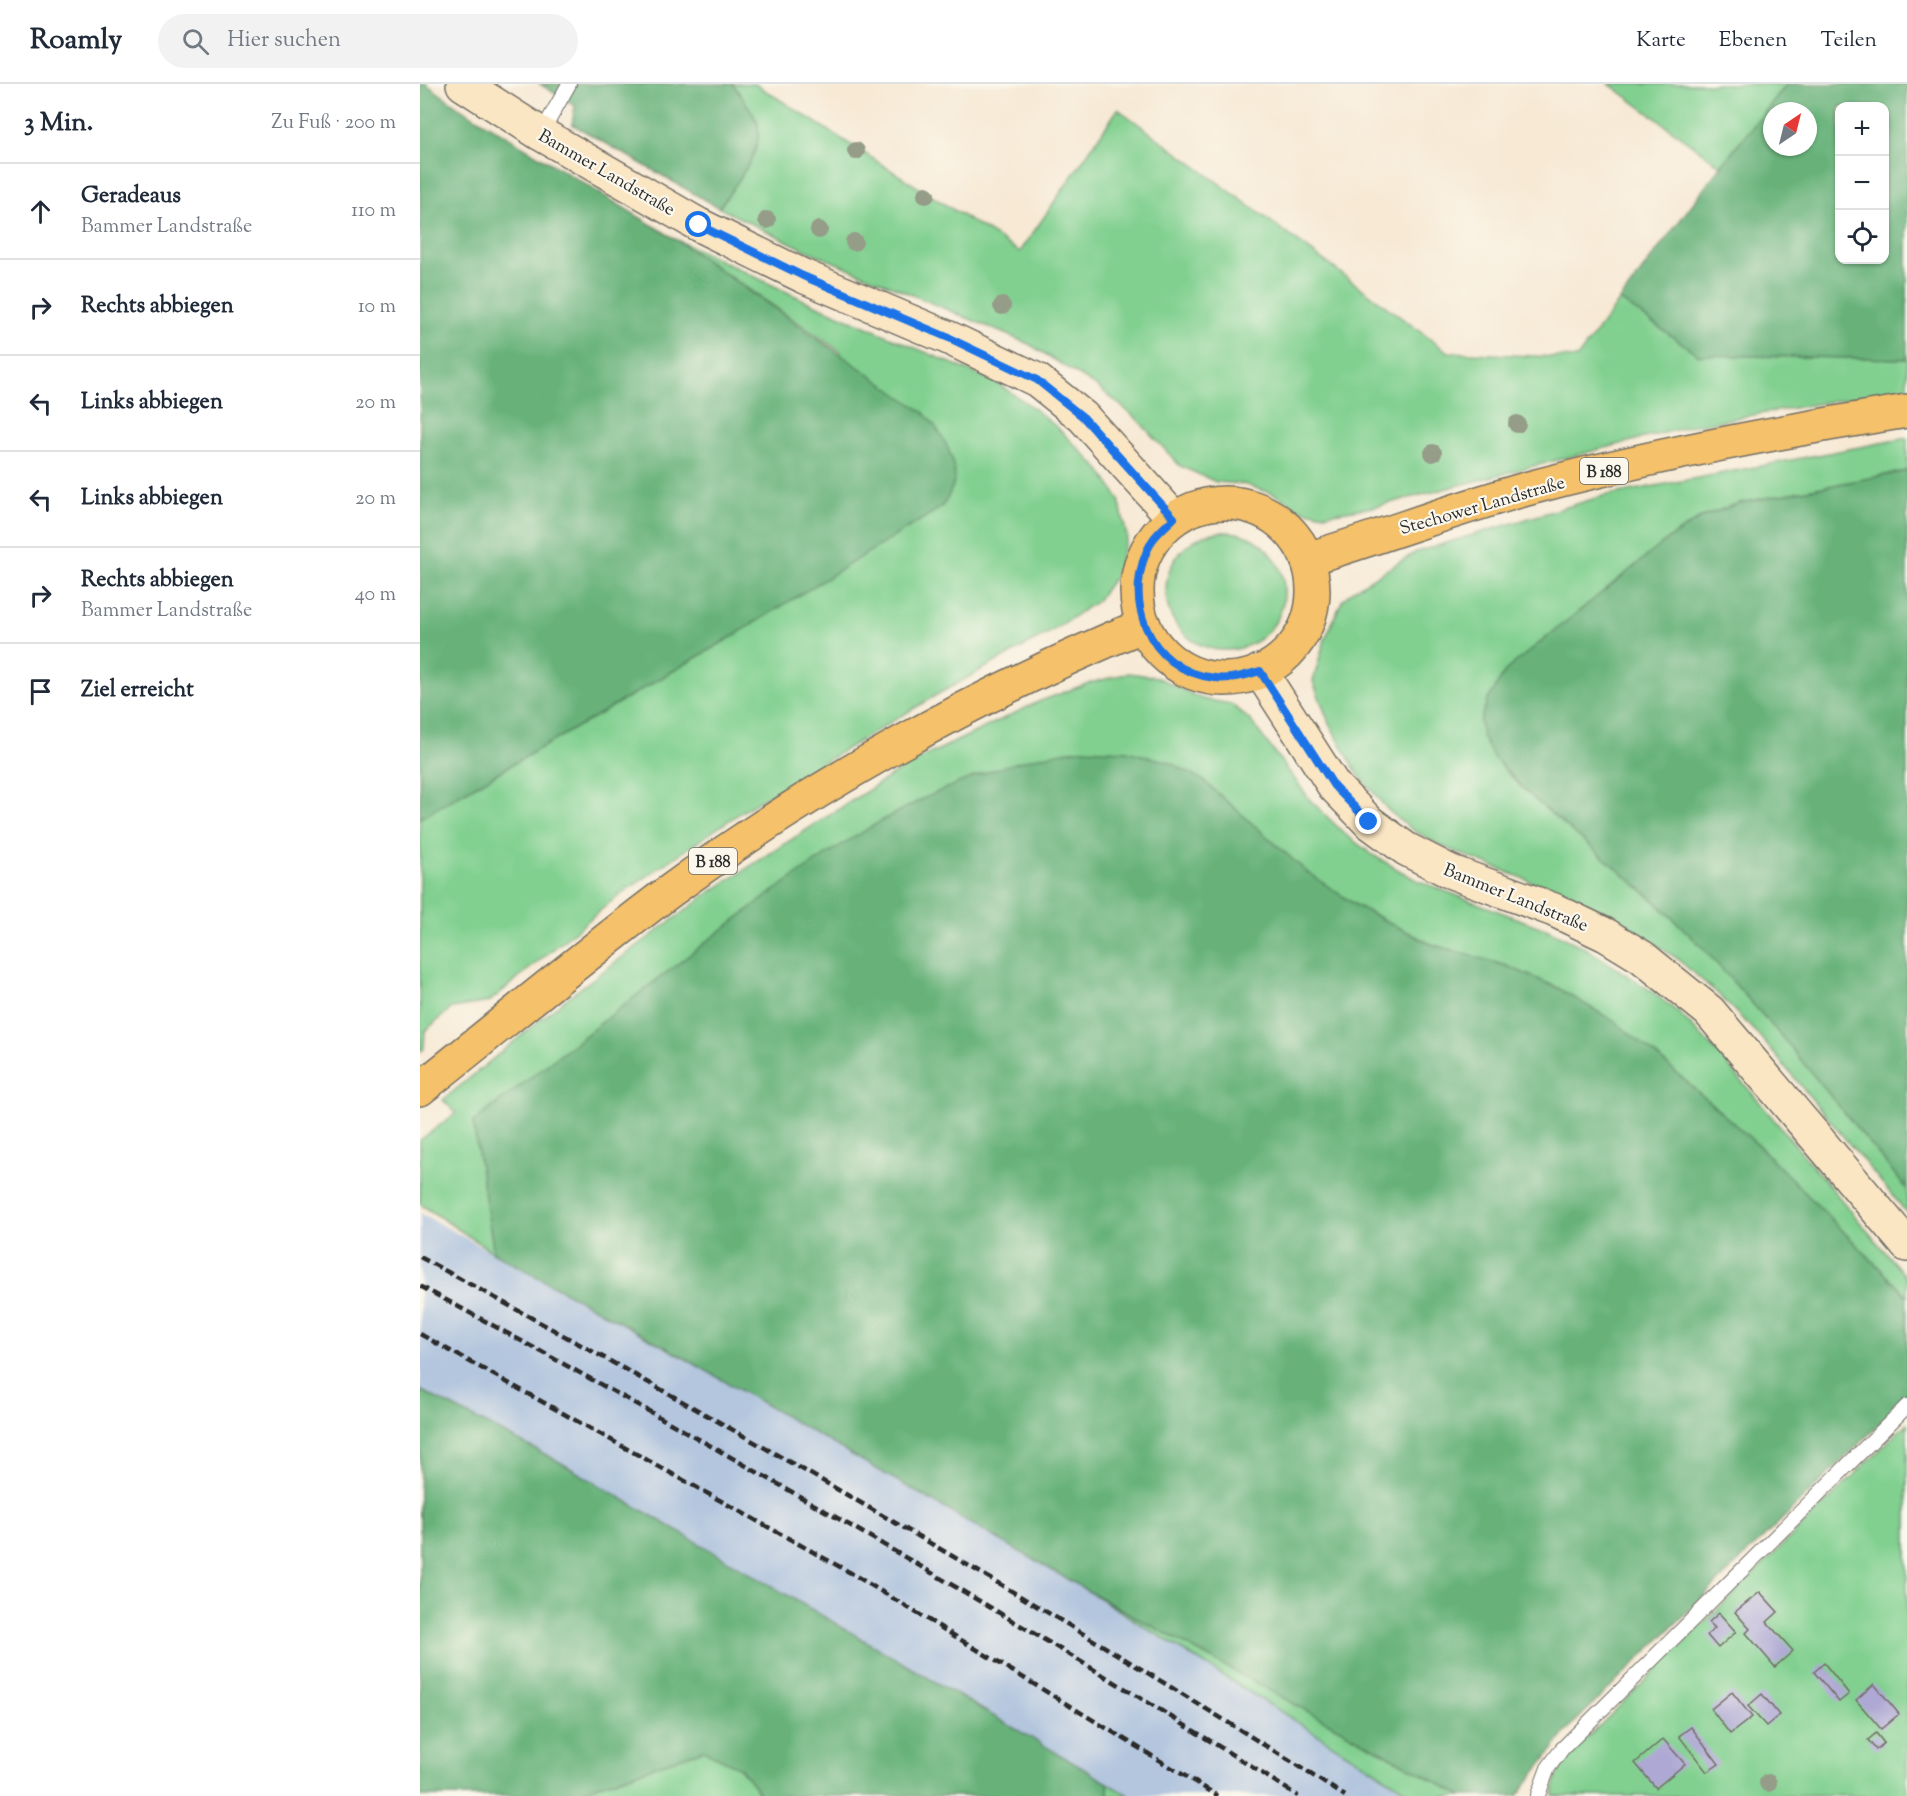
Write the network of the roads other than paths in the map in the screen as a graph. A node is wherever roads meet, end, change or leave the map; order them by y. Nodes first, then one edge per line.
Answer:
1 (463, 84) edge
2 (569, 84) edge
3 (541, 134) junction
4 (1907, 411) edge
5 (1174, 518) junction
6 (1307, 559) junction
7 (1144, 625) junction
8 (1260, 671) junction
9 (420, 1089) edge
10 (1907, 1245) edge
11 (1907, 1406) edge
12 (1538, 1795) edge

1 - 3 main road, Bammer Landstraße
2 - 3 lane
3 - 5 main road, Bammer Landstraße
4 - 6 main road, Stechower Landstraße / B 188
5 - 6 main road
5 - 7 main road
6 - 8 main road
7 - 8 main road
7 - 9 main road, B 188
8 - 10 main road, Bammer Landstraße
11 - 12 lane

